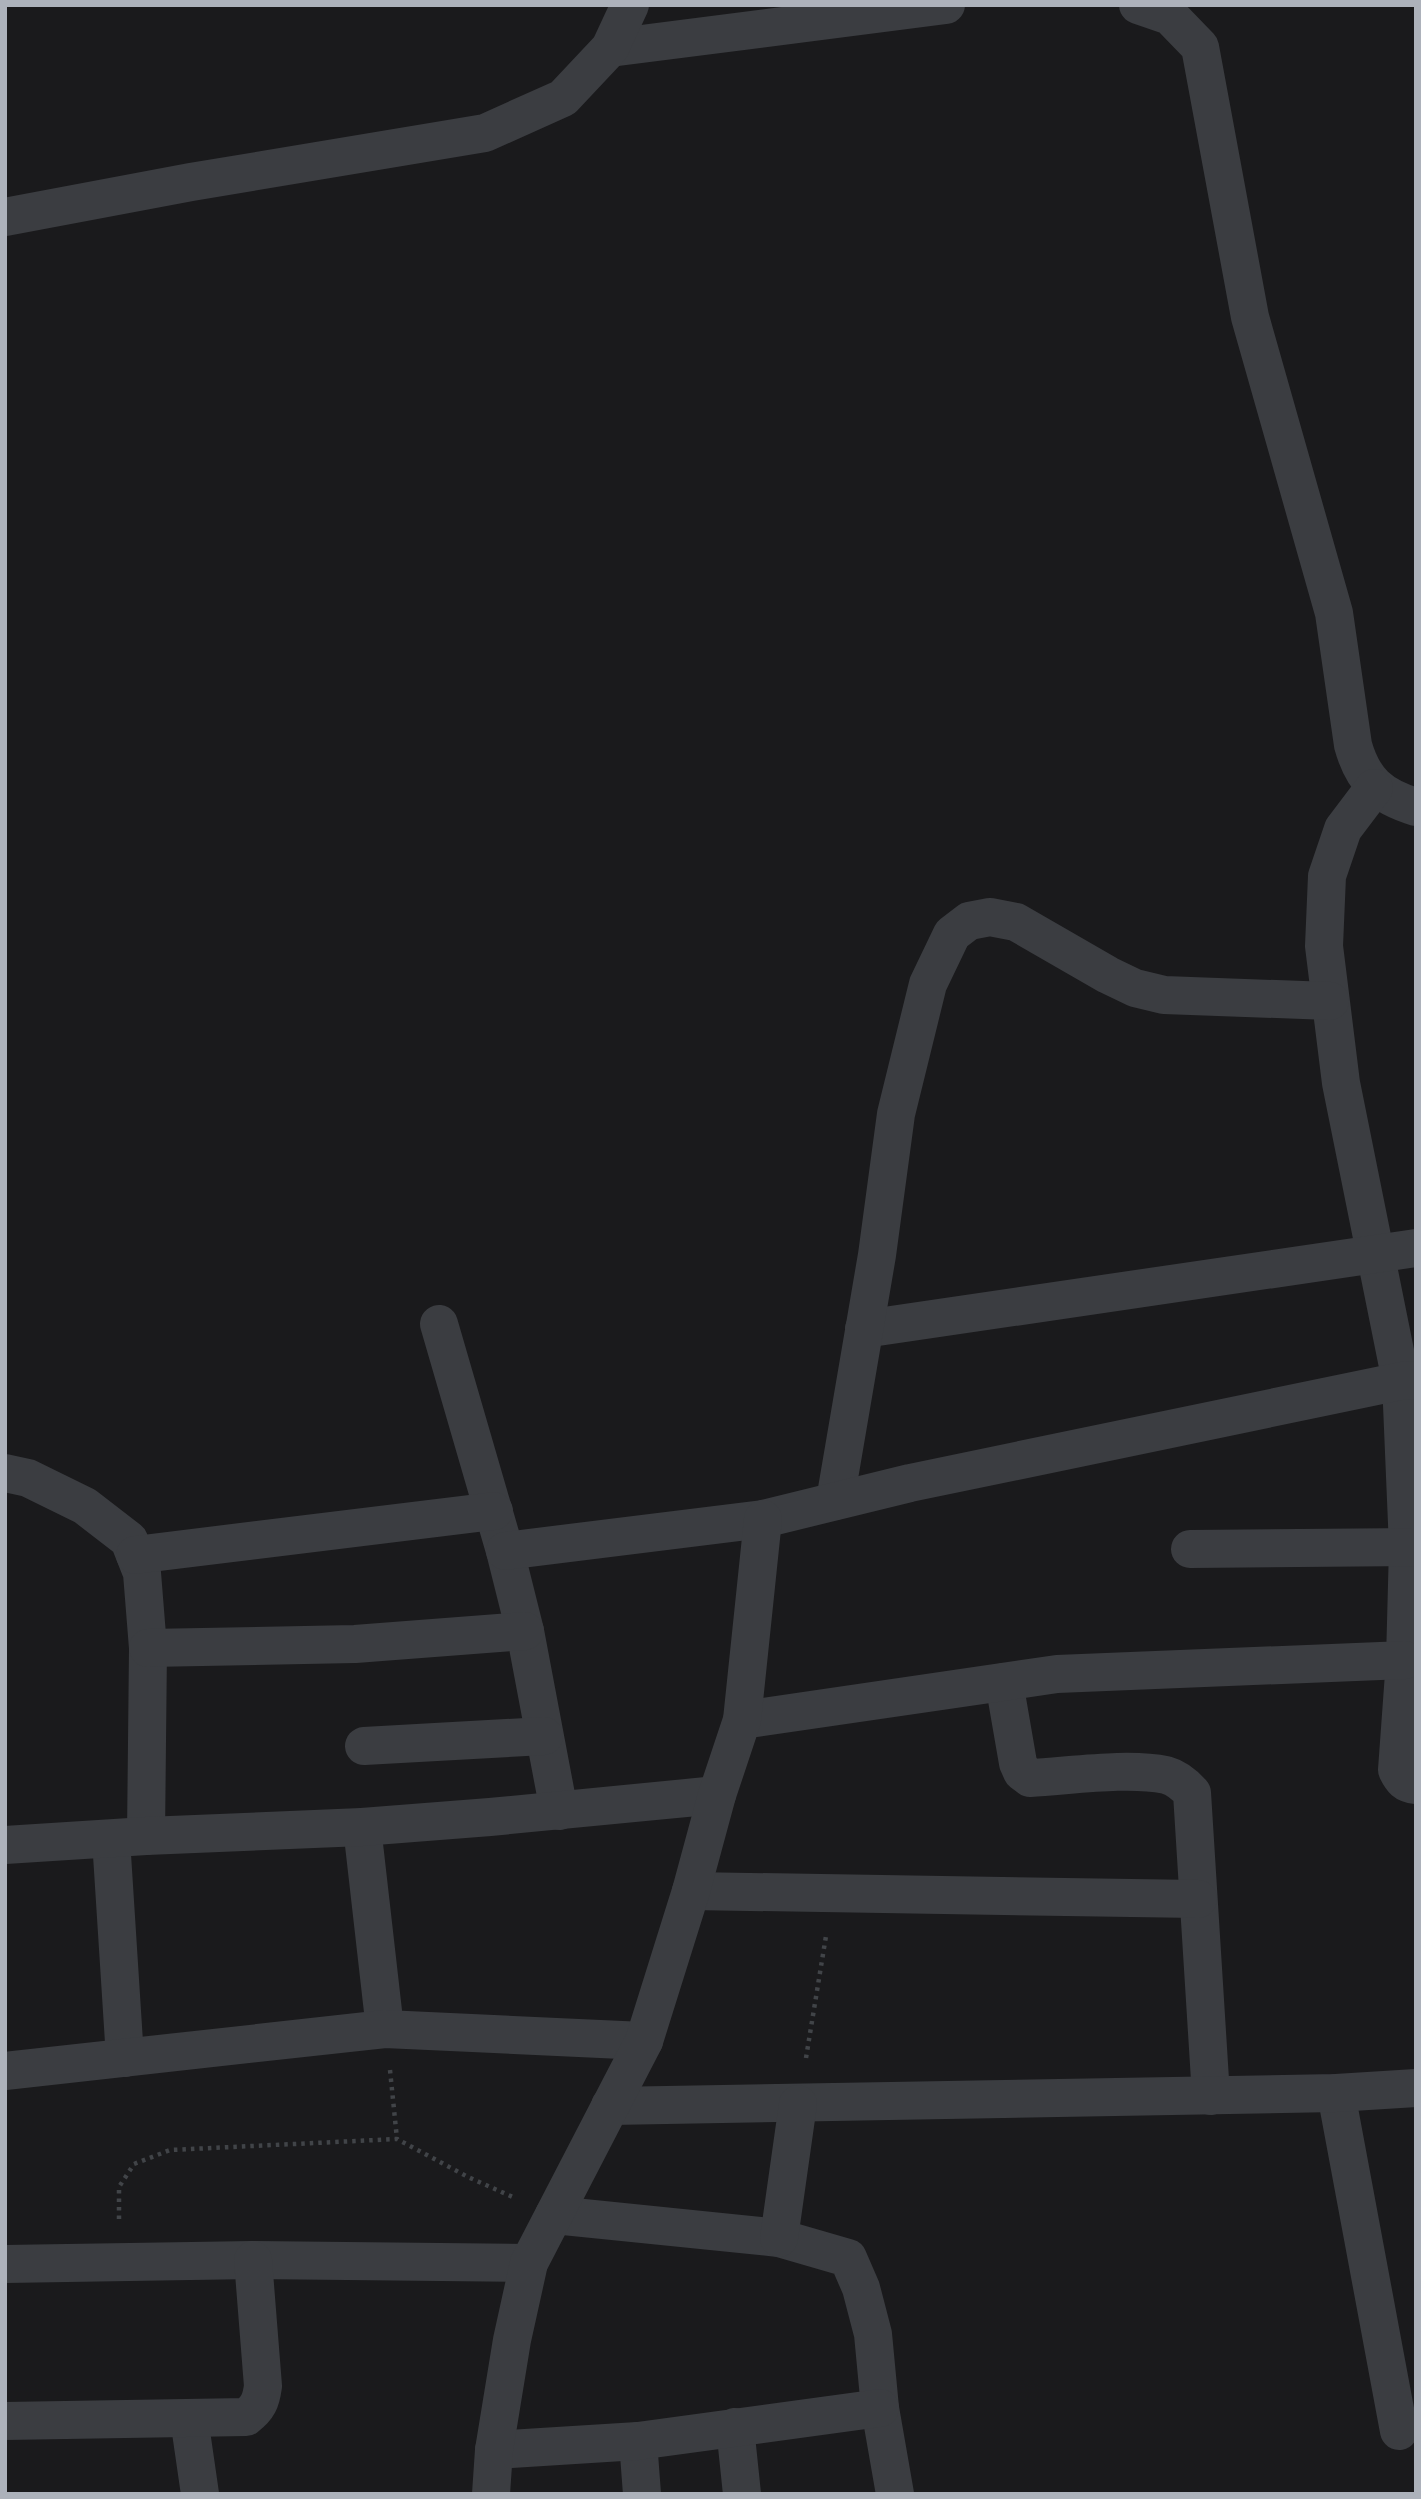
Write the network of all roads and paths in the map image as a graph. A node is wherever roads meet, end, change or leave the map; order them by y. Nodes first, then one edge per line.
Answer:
1 (630, 5) edge
2 (946, 5) edge
3 (1138, 5) edge
4 (610, 48) junction
5 (5, 217) edge
6 (1374, 788) junction
7 (1416, 807) edge
8 (1330, 1001) junction
9 (1416, 1248) edge
10 (1375, 1254) junction
11 (439, 1324) dead end
12 (864, 1329) junction
13 (1408, 1380) edge
14 (5, 1473) edge
15 (835, 1501) junction
16 (494, 1511) junction
17 (763, 1519) junction
18 (1412, 1547) edge
19 (1190, 1549) dead end
20 (505, 1551) junction
21 (135, 1555) junction
22 (525, 1631) junction
23 (148, 1648) junction
24 (1405, 1660) junction
25 (1004, 1682) junction
26 (742, 1720) junction
27 (544, 1736) junction
28 (364, 1746) dead end
29 (1416, 1785) edge
30 (717, 1795) junction
31 (559, 1811) junction
32 (362, 1827) junction
33 (129, 1837) junction
34 (5, 1845) edge
35 (691, 1891) junction
36 (833, 1895) junction
37 (1198, 1899) junction
38 (385, 2029) junction
39 (644, 2041) junction
40 (125, 2058) junction
41 (5, 2071) edge
42 (1416, 2088) edge
43 (1336, 2094) junction
44 (1212, 2096) junction
45 (798, 2104) junction
46 (610, 2106) junction
47 (397, 2139) junction
48 (554, 2216) junction
49 (779, 2238) junction
50 (253, 2260) junction
51 (120, 2263) junction
52 (529, 2263) junction
53 (5, 2264) edge
54 (880, 2408) junction
55 (189, 2418) junction
56 (5, 2421) edge
57 (735, 2427) junction
58 (1399, 2431) dead end
59 (638, 2441) junction
60 (494, 2450) junction
61 (200, 2494) edge
62 (491, 2494) edge
63 (642, 2494) edge
64 (742, 2494) edge
65 (895, 2494) edge

1 - 4 street
2 - 4 street
3 - 6 street
4 - 5 street
6 - 7 street
6 - 8 street
8 - 10 street
8 - 12 street
9 - 10 street
10 - 12 street
10 - 13 street
11 - 16 street
12 - 15 street
13 - 15 street
13 - 18 street
14 - 21 street
15 - 17 street
16 - 20 street
16 - 21 street
17 - 20 street
17 - 26 street
18 - 19 street
18 - 24 street
20 - 22 street
21 - 23 street
22 - 23 street
22 - 27 street
23 - 33 street
24 - 25 street
24 - 29 street
25 - 26 street
25 - 37 street
26 - 30 street
27 - 28 street
27 - 31 street
30 - 31 street
30 - 35 street
31 - 32 street
32 - 33 street
32 - 38 street
33 - 34 street
33 - 40 street
35 - 36 street
35 - 39 street
36 - 37 street
36 - 45 path
37 - 44 street
38 - 39 street
38 - 40 street
38 - 47 path
39 - 46 street
40 - 41 street
42 - 43 street
43 - 44 street
43 - 58 street
44 - 45 street
45 - 46 street
45 - 49 street
46 - 48 street
47 - 48 path
47 - 51 path
48 - 49 street
48 - 52 street
49 - 54 street
50 - 51 street
50 - 52 street
50 - 55 street
51 - 53 street
52 - 60 street
54 - 57 street
54 - 65 street
55 - 56 street
55 - 61 street
57 - 59 street
57 - 64 street
59 - 60 street
59 - 63 street
60 - 62 street

